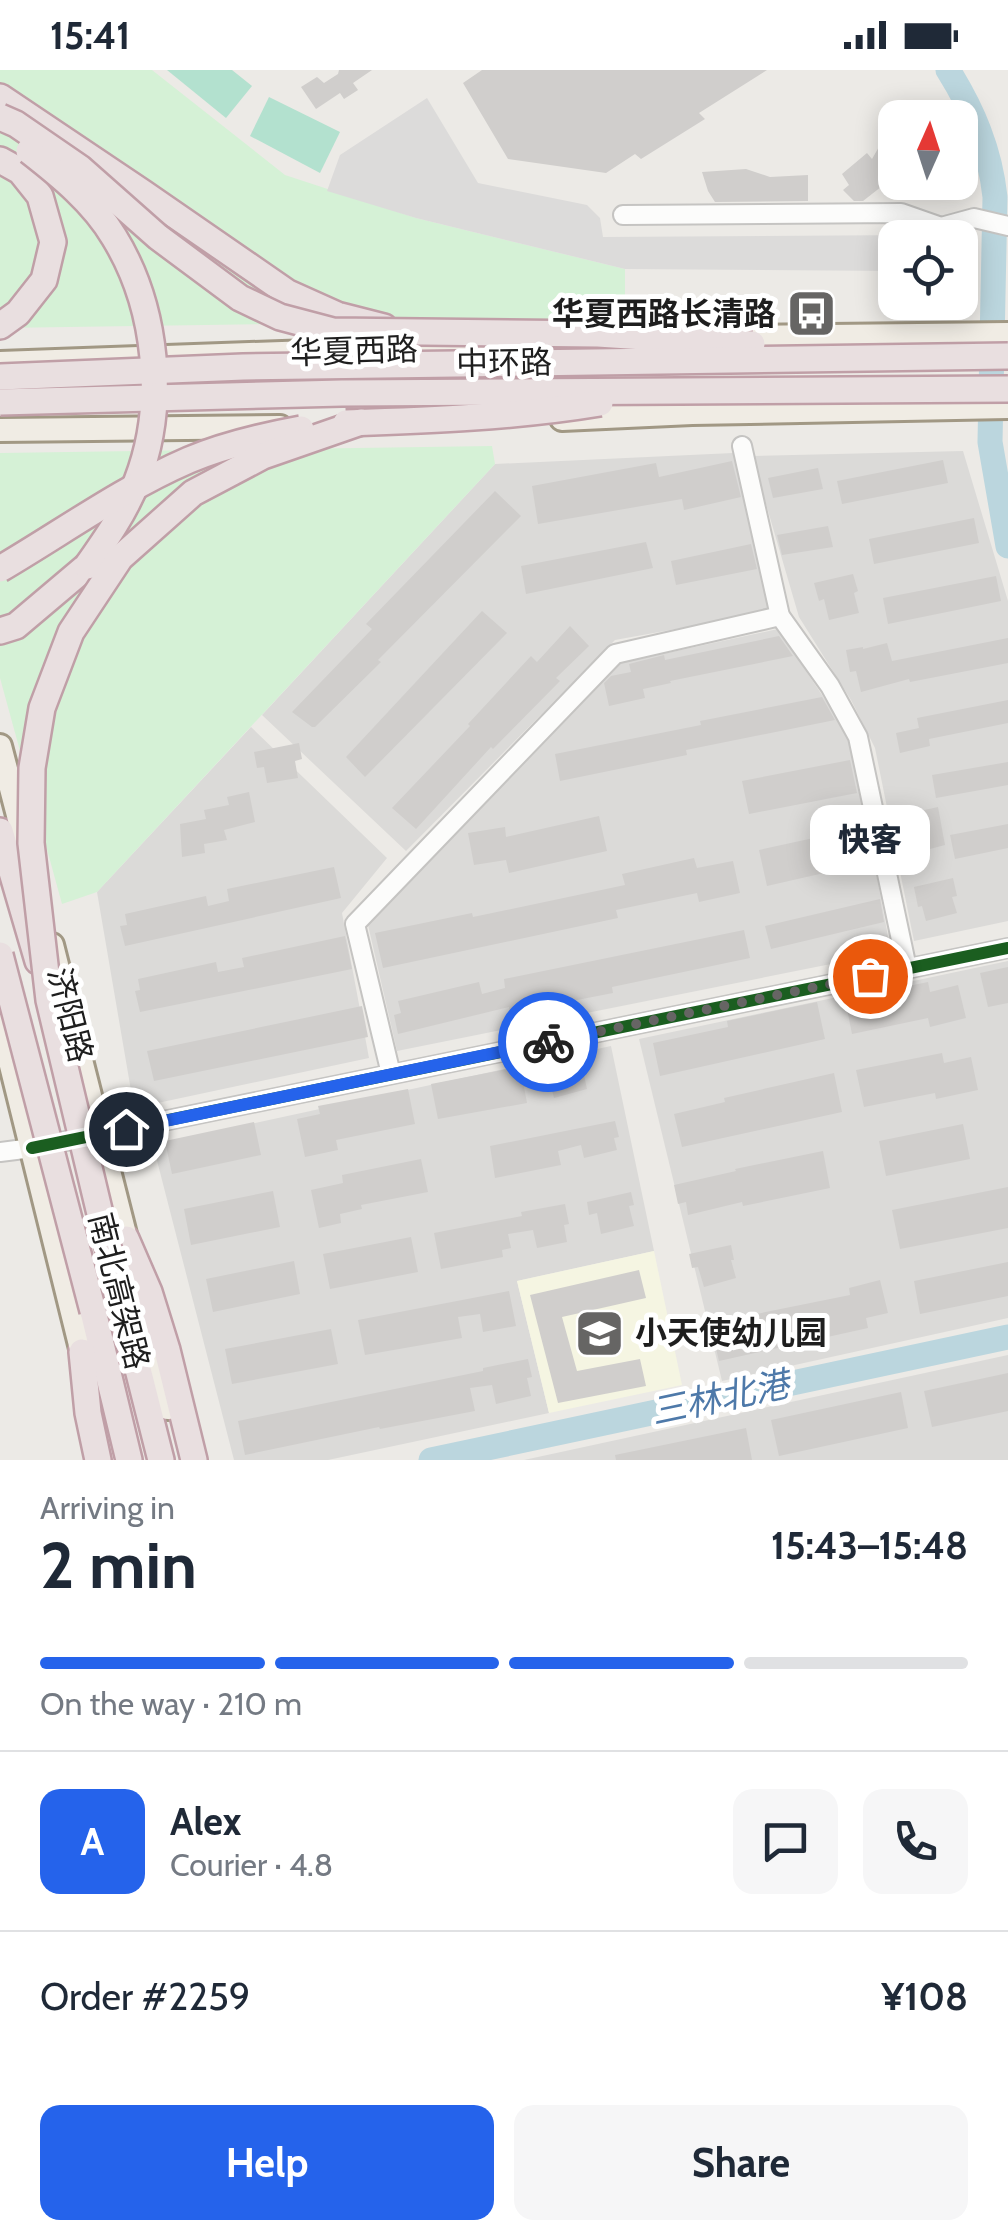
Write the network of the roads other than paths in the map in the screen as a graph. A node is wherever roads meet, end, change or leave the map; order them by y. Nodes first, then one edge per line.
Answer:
1 (0, 97) edge
2 (0, 117) edge
3 (0, 131) edge
4 (0, 160) edge
5 (624, 215) dead end
6 (1008, 226) edge
7 (0, 326) edge
8 (408, 334) junction
9 (1008, 334) edge
10 (1008, 356) edge
11 (881, 357) junction
12 (0, 362) edge
13 (0, 377) edge
14 (1008, 389) edge
15 (673, 390) junction
16 (0, 402) edge
17 (1008, 407) edge
18 (361, 422) junction
19 (0, 430) edge
20 (742, 446) dead end
21 (0, 569) edge
22 (780, 616) junction
23 (0, 631) edge
24 (0, 746) edge
25 (0, 831) edge
26 (1008, 948) edge
27 (0, 955) edge
28 (907, 968) junction
29 (49, 1000) junction
30 (0, 1021) edge
31 (391, 1074) junction
32 (100, 1133) junction
33 (32, 1148) junction
34 (0, 1152) edge
35 (126, 1238) junction
36 (82, 1352) junction
37 (98, 1460) edge
38 (107, 1460) edge
39 (128, 1460) edge
40 (161, 1460) edge
41 (182, 1460) edge
42 (194, 1460) edge

1 - 8 highway, bridge
2 - 8 highway, bridge
3 - 23 highway, bridge
4 - 7 highway
5 - 6 street
8 - 11 highway, bridge
9 - 12 main road, 华夏西路
10 - 11 highway, 中环路, bridge
11 - 13 highway, 中环路, bridge
14 - 15 highway, 中环路, bridge
15 - 16 highway, 中环路, bridge
15 - 18 highway, bridge
17 - 19 main road
18 - 21 highway, bridge
18 - 29 highway, bridge
20 - 22 street
22 - 28 street
22 - 31 street
24 - 32 main road, 济阳路
25 - 29 highway, 南北高架路, bridge
26 - 28 street
27 - 39 highway, 南北高架路, bridge
28 - 31 street
29 - 40 highway, 南北高架路, bridge
30 - 33 main road
31 - 32 street
32 - 33 street
32 - 35 main road, 济阳路
33 - 34 street
33 - 36 main road
35 - 41 main road, 济阳路
35 - 42 highway
36 - 37 highway
36 - 38 main road

